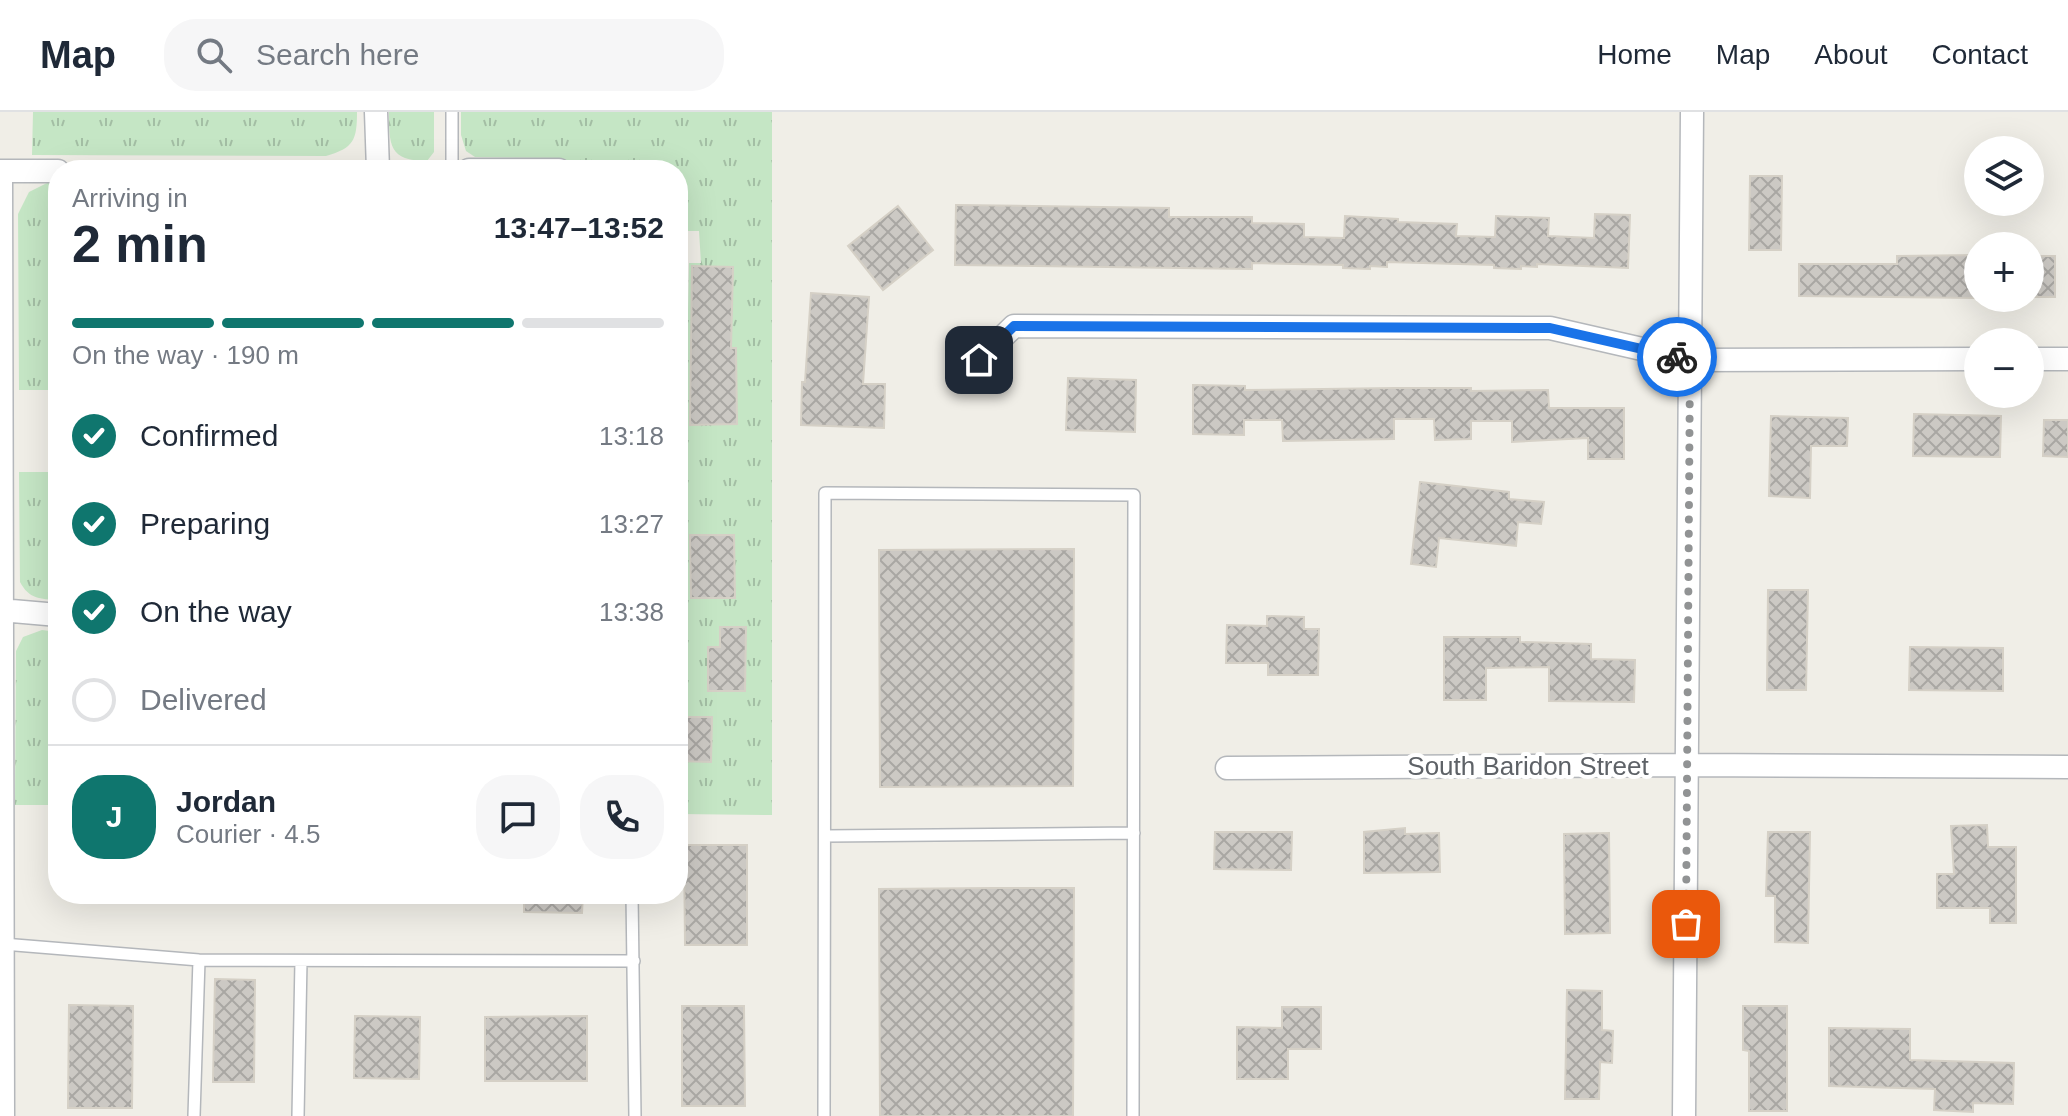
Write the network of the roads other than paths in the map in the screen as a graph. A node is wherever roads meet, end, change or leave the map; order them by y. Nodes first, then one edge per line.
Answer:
1 (376, 112) edge
2 (452, 112) edge
3 (1692, 112) edge
4 (378, 160) edge
5 (452, 160) edge
6 (0, 171) edge
7 (48, 171) edge
8 (1964, 359) edge
9 (2044, 359) edge
10 (2068, 359) edge
11 (979, 360) dead end
12 (1690, 360) junction
13 (2, 610) edge
14 (48, 614) edge
15 (1688, 765) junction
16 (2068, 767) edge
17 (1227, 768) dead end
18 (2, 782) edge
19 (1134, 833) junction
20 (826, 836) junction
21 (632, 904) edge
22 (3, 944) junction
23 (199, 960) junction
24 (301, 961) junction
25 (634, 961) junction
26 (2, 1063) edge
27 (3, 1116) edge
28 (194, 1116) edge
29 (298, 1116) edge
30 (635, 1116) edge
31 (824, 1116) edge
32 (1133, 1116) edge
33 (1684, 1116) edge

1 - 4 street
2 - 5 lane
3 - 12 street
6 - 7 street
6 - 13 street
8 - 12 street
9 - 10 street
11 - 12 street
12 - 15 street
13 - 14 street
13 - 18 street
15 - 16 street, South Baridon Street
15 - 17 street, South Baridon Street
15 - 33 street
18 - 22 street
19 - 20 lane
19 - 20 lane
19 - 32 lane
20 - 31 lane
21 - 25 lane
22 - 23 lane
22 - 26 street
23 - 24 lane
23 - 28 lane
24 - 25 lane
24 - 29 lane
25 - 30 lane
26 - 27 street

